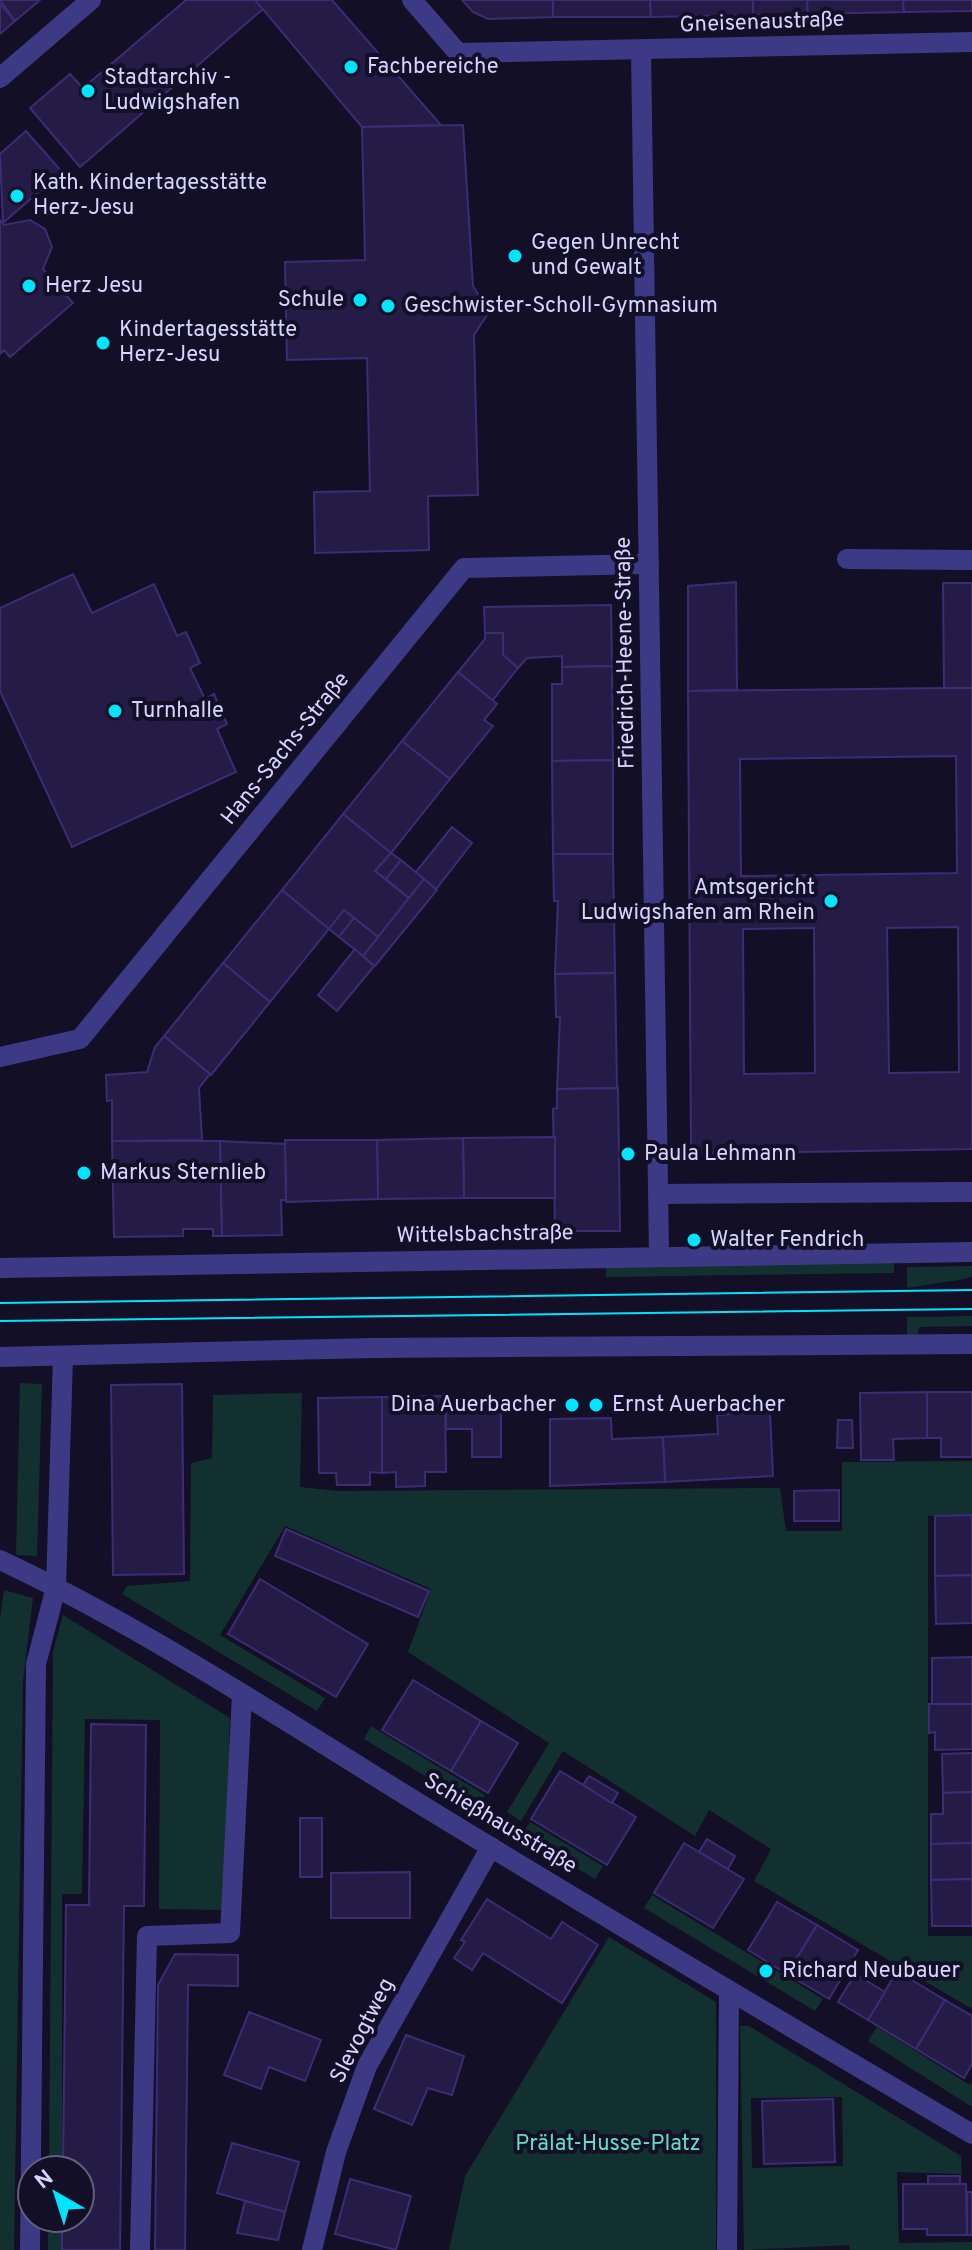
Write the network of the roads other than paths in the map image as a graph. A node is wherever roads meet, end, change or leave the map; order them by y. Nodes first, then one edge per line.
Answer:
1 (91, 0) edge
2 (412, 0) edge
3 (972, 42) edge
4 (641, 50) junction
5 (0, 78) edge
6 (847, 559) dead end
7 (972, 560) edge
8 (649, 564) junction
9 (0, 1057) edge
10 (972, 1192) edge
11 (658, 1194) junction
12 (972, 1252) edge
13 (659, 1255) junction
14 (0, 1268) edge
15 (972, 1344) edge
16 (0, 1357) edge
17 (63, 1357) junction
18 (0, 1560) edge
19 (56, 1587) junction
20 (242, 1695) junction
21 (491, 1847) junction
22 (729, 1991) junction
23 (972, 2134) edge
24 (30, 2250) edge
25 (140, 2250) edge
26 (312, 2250) edge
27 (727, 2250) edge

1 - 5 street
2 - 4 street, Gneisenaustraße
3 - 4 street, Gneisenaustraße
4 - 8 street, Friedrich-Heene-Straße
6 - 7 street
8 - 9 street, Hans-Sachs-Straße
8 - 11 street, Friedrich-Heene-Straße
10 - 11 street
11 - 13 street, Friedrich-Heene-Straße
12 - 13 street, Wittelsbachstraße
13 - 14 street, Wittelsbachstraße
15 - 17 street
16 - 17 street
17 - 19 street
18 - 19 street, Schießhausstraße
19 - 20 street, Schießhausstraße
19 - 24 street
20 - 21 street, Schießhausstraße
20 - 25 street
21 - 22 street, Schießhausstraße
21 - 26 street, Slevogtweg
22 - 23 street, Schießhausstraße
22 - 27 street

